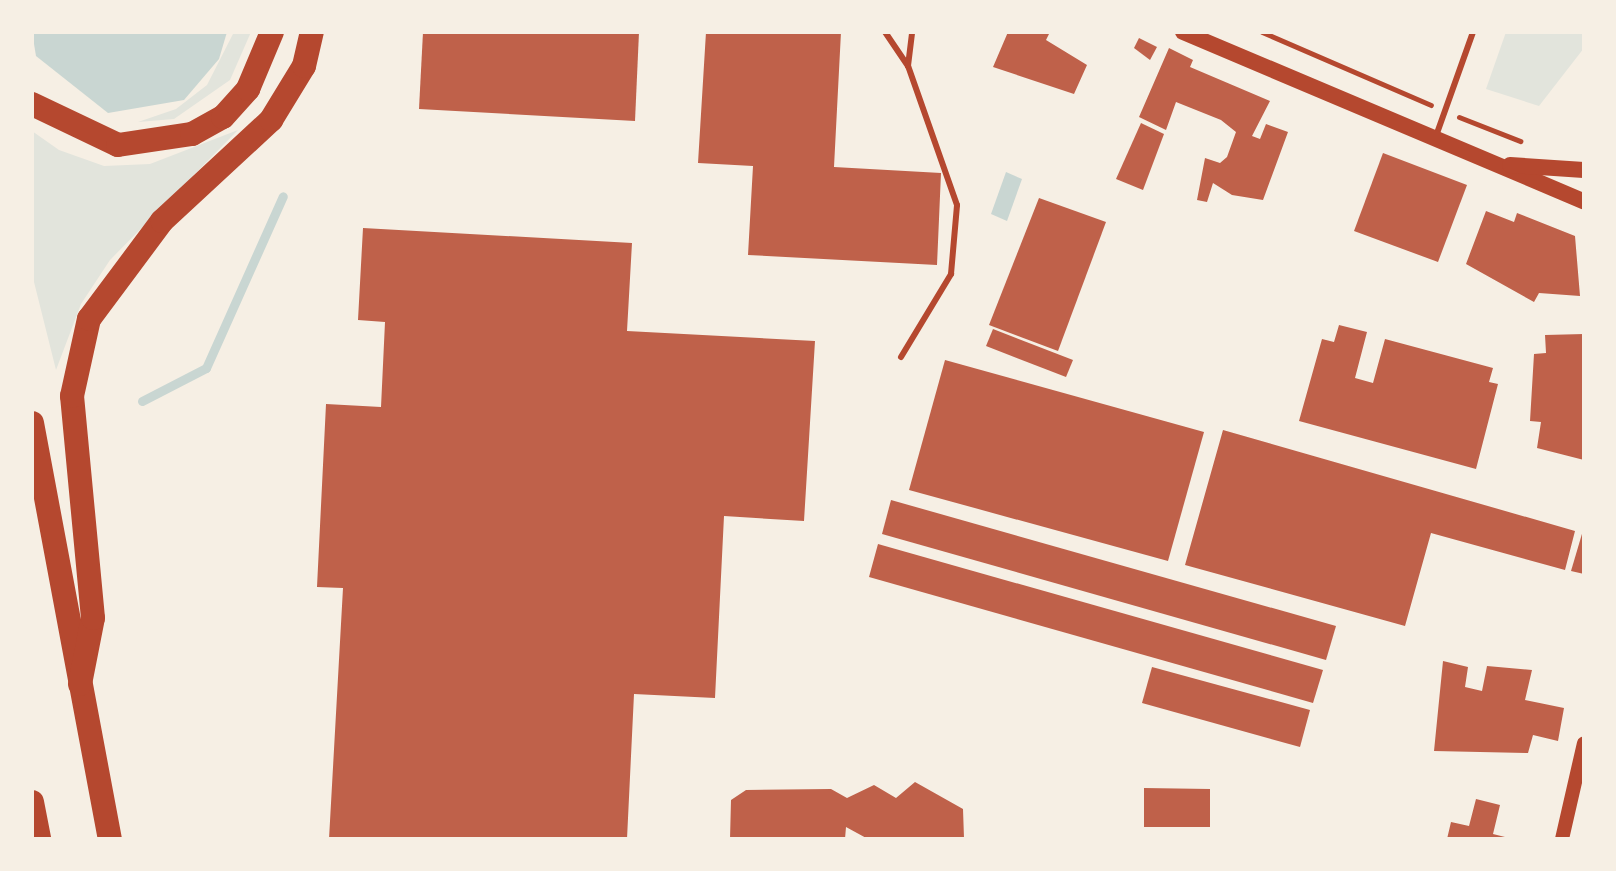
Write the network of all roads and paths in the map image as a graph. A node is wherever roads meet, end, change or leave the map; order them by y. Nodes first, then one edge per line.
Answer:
1 (272, 32) edge
2 (312, 32) edge
3 (885, 32) edge
4 (912, 32) edge
5 (1183, 32) edge
6 (1262, 32) edge
7 (1473, 32) edge
8 (908, 66) junction
9 (32, 104) edge
10 (1445, 111) junction
11 (1435, 139) junction
12 (1537, 145) dead end
13 (1493, 164) junction
14 (1584, 170) edge
15 (1584, 201) edge
16 (901, 357) dead end
17 (32, 423) edge
18 (80, 684) junction
19 (1584, 743) edge
20 (32, 802) edge
21 (39, 839) edge
22 (110, 839) edge
23 (1562, 839) edge

1 - 9 highway
2 - 18 highway
3 - 8 lane
4 - 8 lane
5 - 11 main road
6 - 10 path
7 - 10 lane
8 - 16 lane
10 - 11 lane
10 - 12 path
11 - 13 main road
13 - 14 main road
13 - 15 main road
17 - 18 highway
18 - 22 highway
19 - 23 street
20 - 21 highway

